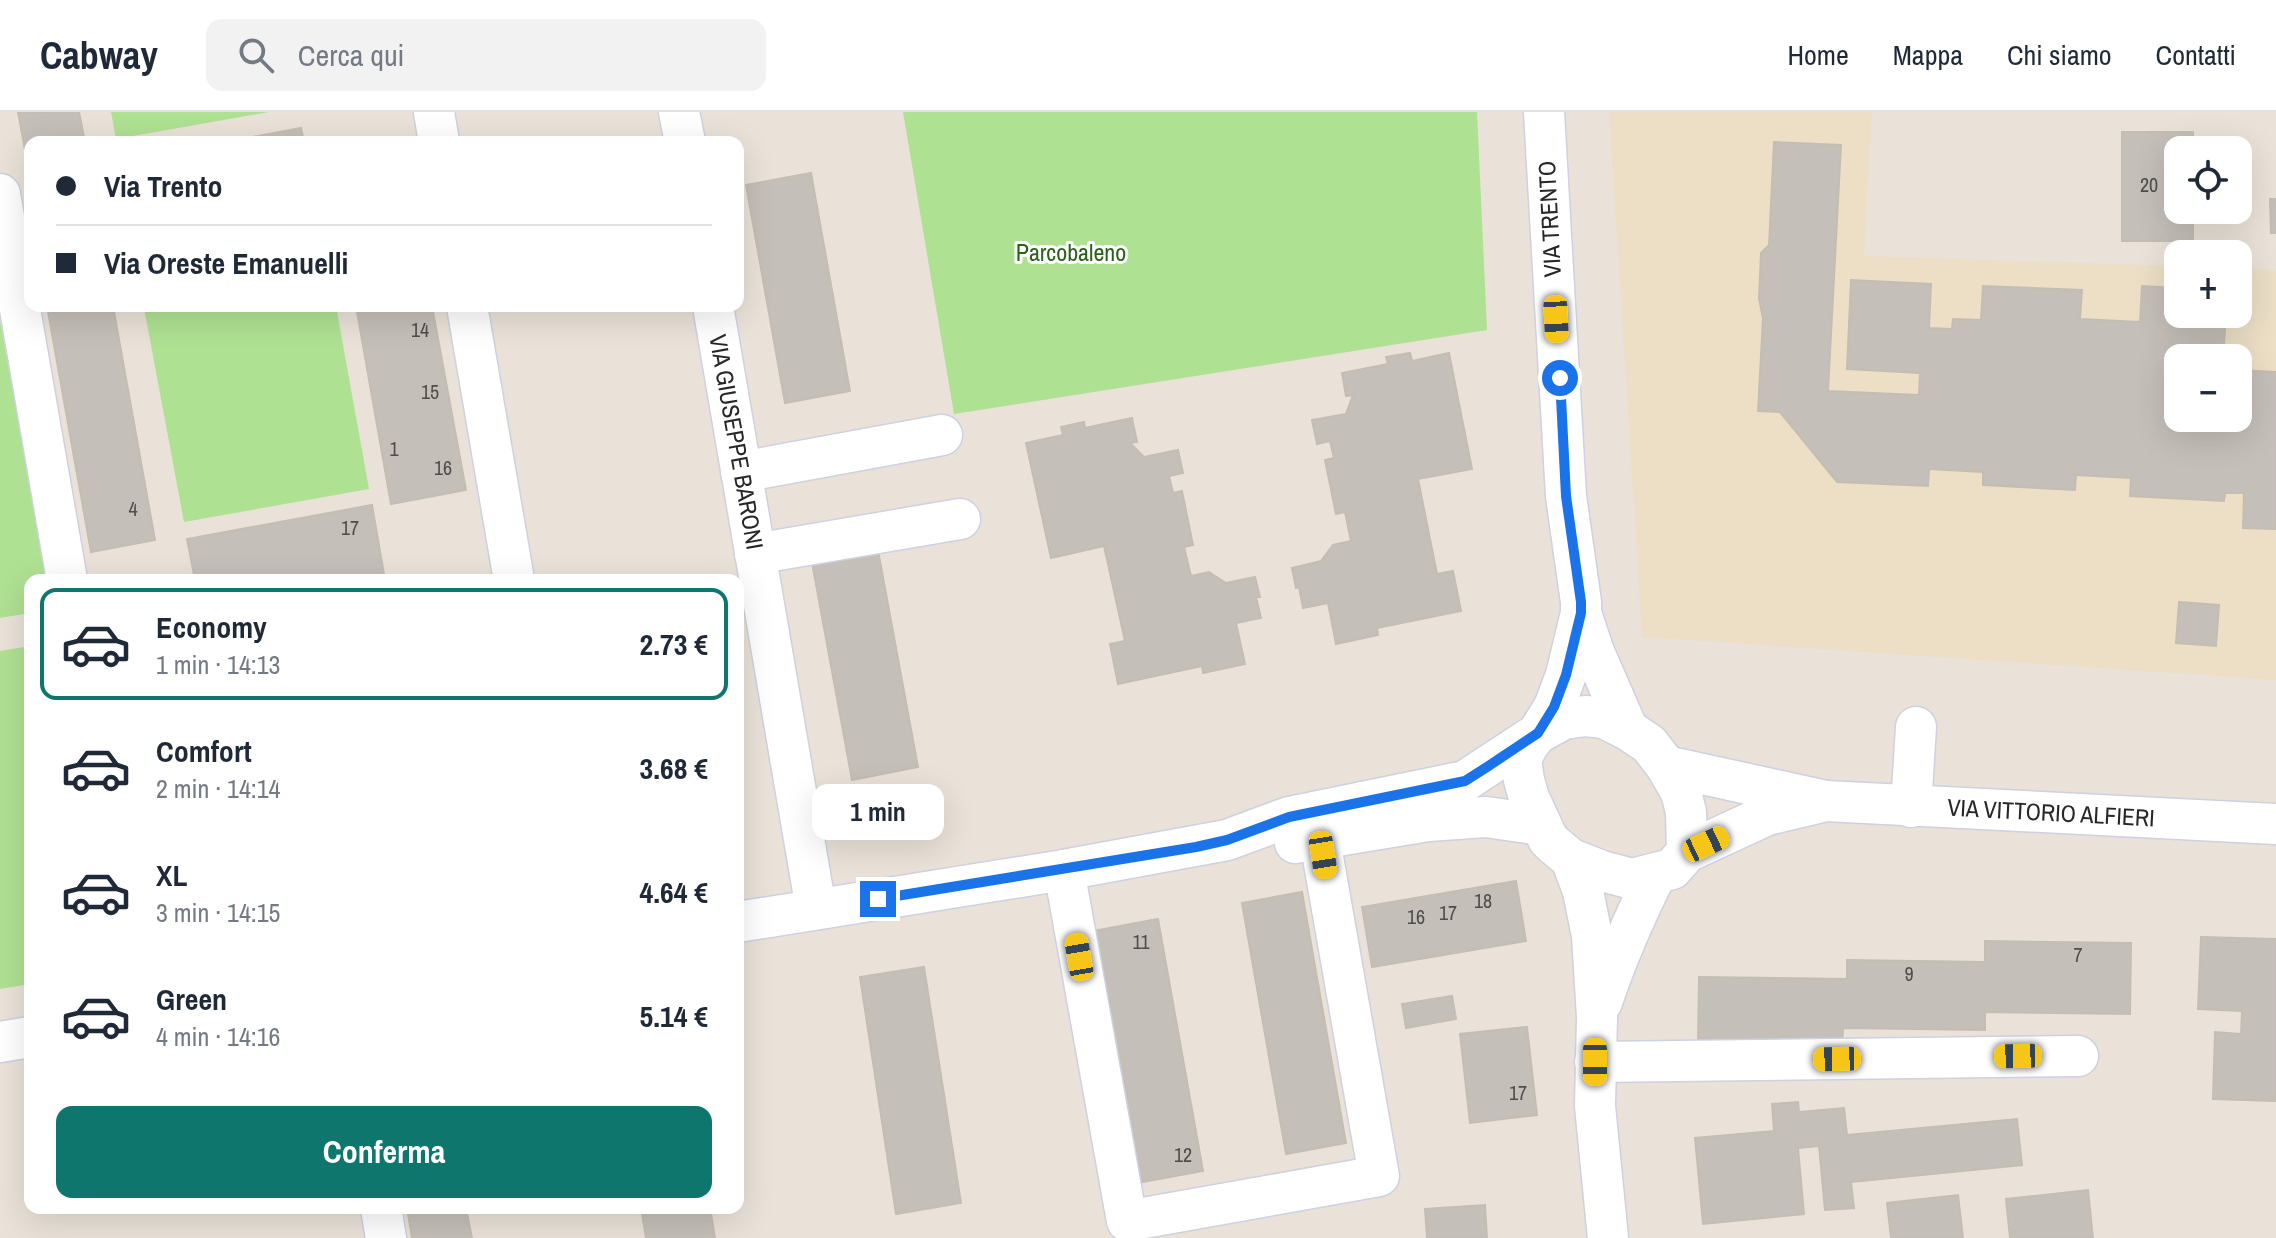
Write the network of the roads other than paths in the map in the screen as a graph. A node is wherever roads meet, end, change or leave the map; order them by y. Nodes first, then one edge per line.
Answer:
1 (434, 112) edge
2 (679, 112) edge
3 (1544, 112) edge
4 (438, 136) edge
5 (684, 136) edge
6 (0, 194) edge
7 (6, 263) edge
8 (468, 312) edge
9 (714, 312) edge
10 (942, 435) dead end
11 (741, 472) junction
12 (960, 519) dead end
13 (755, 554) junction
14 (66, 574) edge
15 (513, 574) edge
16 (1581, 613) junction
17 (1916, 727) dead end
18 (1628, 730) junction
19 (1538, 733) junction
20 (1666, 766) junction
21 (1826, 801) junction
22 (1911, 807) junction
23 (2276, 824) edge
24 (1541, 825) junction
25 (1318, 826) junction
26 (1571, 859) junction
27 (1671, 863) junction
28 (1064, 870) junction
29 (816, 909) junction
30 (744, 921) edge
31 (1597, 1017) junction
32 (24, 1038) edge
33 (0, 1042) edge
34 (2078, 1056) dead end
35 (1595, 1062) junction
36 (382, 1214) edge
37 (386, 1238) edge
38 (1608, 1238) edge

1 - 4 street
2 - 5 street
3 - 16 street, VIA TRENTO
6 - 7 street
7 - 14 street
8 - 15 street
9 - 11 street, VIA GIUSEPPE BARONI
10 - 11 street
11 - 13 street, VIA GIUSEPPE BARONI
12 - 13 street
13 - 29 street, VIA GIUSEPPE BARONI
16 - 18 street
16 - 19 street
17 - 22 street
18 - 19 street
18 - 20 street
19 - 24 street
19 - 25 street
20 - 21 street
20 - 27 street
21 - 22 street, VIA VITTORIO ALFIERI
21 - 27 street
22 - 23 street, VIA VITTORIO ALFIERI
24 - 25 street
24 - 26 street
25 - 28 street
25 - 28 street
26 - 27 street
26 - 31 street
27 - 31 street
28 - 29 street
29 - 30 street
31 - 35 street
32 - 33 street
34 - 35 street
35 - 38 street
36 - 37 street

